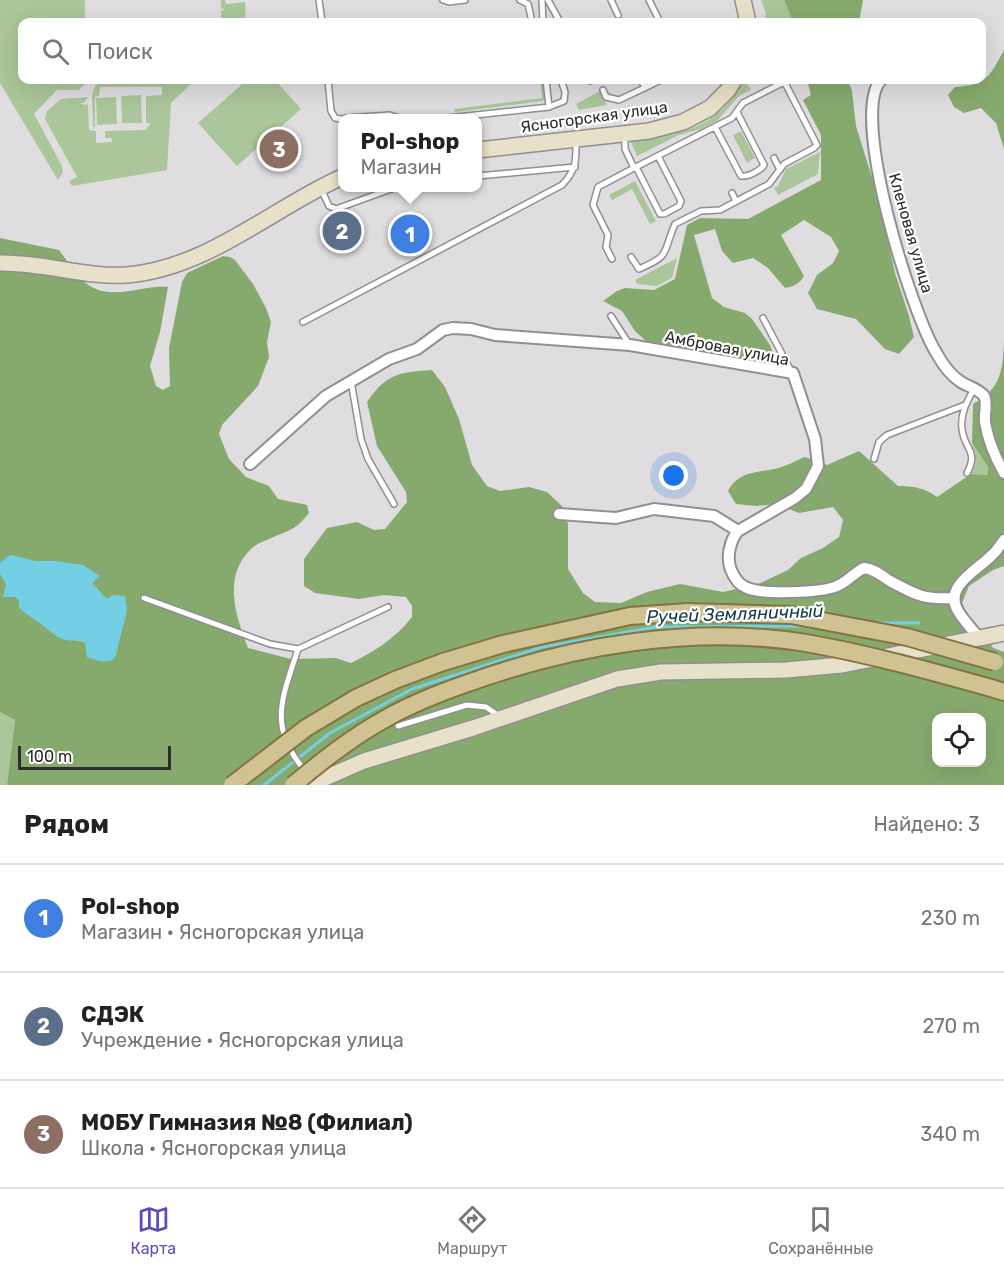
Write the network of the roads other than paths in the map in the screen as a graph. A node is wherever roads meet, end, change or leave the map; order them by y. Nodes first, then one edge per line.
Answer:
1 (319, 0) edge
2 (443, 0) edge
3 (465, 0) edge
4 (520, 0) edge
5 (542, 0) edge
6 (548, 0) edge
7 (611, 0) edge
8 (649, 0) edge
9 (743, 0) edge
10 (618, 15) dead end
11 (321, 18) edge
12 (531, 18) edge
13 (543, 18) edge
14 (558, 18) edge
15 (658, 18) edge
16 (747, 18) edge
17 (328, 84) edge
18 (546, 84) edge
19 (562, 84) edge
20 (643, 84) edge
21 (653, 84) edge
22 (732, 84) edge
23 (779, 84) edge
24 (784, 84) edge
25 (878, 84) edge
26 (645, 88) junction
27 (603, 90) dead end
28 (549, 107) junction
29 (737, 112) junction
30 (482, 114) edge
31 (338, 118) edge
32 (715, 127) junction
33 (625, 133) junction
34 (576, 139) junction
35 (482, 149) edge
36 (658, 156) junction
37 (774, 158) dead end
38 (575, 167) junction
39 (635, 168) junction
40 (780, 170) junction
41 (482, 176) edge
42 (338, 179) edge
43 (321, 189) junction
44 (382, 192) edge
45 (732, 193) dead end
46 (736, 201) junction
47 (631, 257) dead end
48 (612, 259) dead end
49 (0, 263) edge
50 (611, 316) dead end
51 (764, 318) dead end
52 (303, 322) dead end
53 (630, 345) junction
54 (793, 373) junction
55 (351, 381) junction
56 (974, 389) junction
57 (965, 405) junction
58 (874, 459) dead end
59 (250, 464) dead end
60 (967, 473) dead end
61 (1004, 473) edge
62 (394, 504) dead end
63 (559, 514) dead end
64 (738, 531) junction
65 (1004, 540) edge
66 (144, 598) dead end
67 (954, 598) junction
68 (388, 607) dead end
69 (1004, 633) edge
70 (979, 638) junction
71 (298, 649) junction
72 (1004, 664) edge
73 (1004, 692) edge
74 (503, 718) junction
75 (398, 726) dead end
76 (312, 783) edge
77 (232, 785) edge
78 (293, 785) edge

1 - 11 lane
2 - 3 lane
4 - 12 lane
5 - 13 lane
6 - 14 lane
7 - 10 lane
8 - 15 lane
9 - 16 main road
17 - 31 lane
18 - 28 lane
19 - 28 lane
20 - 26 lane
21 - 26 lane
22 - 33 main road, Ясногорская улица
23 - 29 lane
24 - 40 lane
25 - 56 street, Кленовая улица
26 - 27 lane
28 - 30 lane
29 - 32 lane
29 - 32 lane
32 - 36 lane
33 - 34 main road, Ясногорская улица
33 - 39 lane
34 - 35 main road, Ясногорская улица
34 - 38 lane
36 - 39 lane
36 - 39 lane
37 - 40 lane
38 - 41 lane
38 - 52 lane
39 - 48 lane
40 - 46 lane
42 - 43 main road
43 - 44 lane
43 - 49 main road
45 - 46 lane
46 - 47 lane
50 - 53 lane
51 - 54 lane
53 - 54 street, Амбровая улица
53 - 55 street, Амбровая улица
54 - 64 street, Амбровая улица
55 - 59 street
55 - 62 lane
56 - 57 lane
56 - 61 street
57 - 58 lane
57 - 60 lane
63 - 64 street
64 - 67 street
65 - 67 street
66 - 71 lane
67 - 70 street
68 - 71 lane
69 - 70 main road
70 - 74 main road
71 - 76 lane
72 - 77 main road, bridge
73 - 78 main road, bridge
74 - 75 lane
74 - 76 main road

